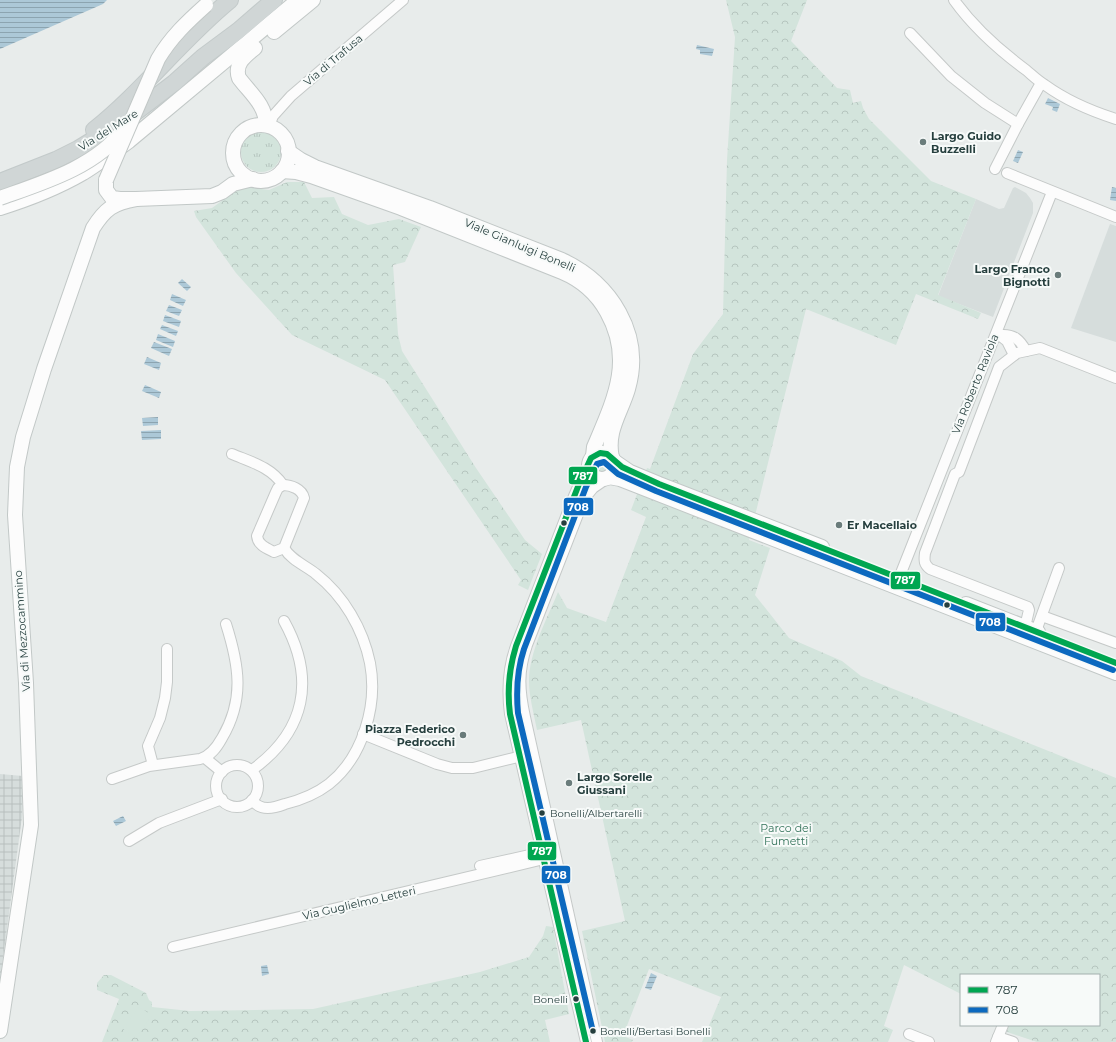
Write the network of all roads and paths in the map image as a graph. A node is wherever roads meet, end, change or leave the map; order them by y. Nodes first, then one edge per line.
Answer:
1 (211, 0) edge
2 (230, 0) edge
3 (257, 0) edge
4 (274, 0) edge
5 (281, 0) edge
6 (298, 0) edge
7 (313, 0) edge
8 (403, 0) edge
9 (954, 0) edge
10 (238, 31) junction
11 (910, 33) dead end
12 (203, 57) junction
13 (1041, 83) junction
14 (136, 110) junction
15 (1116, 119) edge
16 (1018, 124) junction
17 (268, 126) junction
18 (288, 150) junction
19 (41, 166) junction
20 (995, 169) dead end
21 (282, 171) junction
22 (1007, 173) dead end
23 (253, 179) junction
24 (106, 180) junction
25 (0, 182) edge
26 (1052, 192) junction
27 (0, 198) edge
28 (136, 199) junction
29 (0, 208) edge
30 (1116, 217) edge
31 (89, 242) junction
32 (998, 334) junction
33 (1026, 351) junction
34 (1014, 355) junction
35 (1116, 378) edge
36 (232, 454) dead end
37 (591, 459) junction
38 (613, 460) junction
39 (609, 477) junction
40 (640, 482) junction
41 (283, 485) junction
42 (754, 527) junction
43 (284, 548) junction
44 (274, 552) junction
45 (295, 561) junction
46 (1059, 568) dead end
47 (899, 578) junction
48 (1042, 616) junction
49 (284, 621) dead end
50 (226, 624) dead end
51 (1030, 629) junction
52 (1116, 643) edge
53 (167, 650) dead end
54 (1116, 663) edge
55 (1116, 673) edge
56 (363, 734) junction
57 (533, 754) junction
58 (520, 757) junction
59 (205, 758) junction
60 (153, 765) junction
61 (252, 770) junction
62 (222, 772) junction
63 (112, 779) dead end
64 (222, 799) junction
65 (252, 800) junction
66 (129, 841) dead end
67 (543, 856) junction
68 (480, 866) dead end
69 (174, 947) dead end
70 (1003, 1026) edge
71 (0, 1031) edge
72 (908, 1034) dead end
73 (997, 1040) edge
74 (586, 1042) edge
75 (597, 1042) edge
76 (929, 1042) edge
77 (1013, 1042) edge

1 - 14 main road, bridge
2 - 19 main road
3 - 12 main road, Via del Mare
4 - 10 main road, Via del Mare
5 - 10 main road
6 - 29 main road
7 - 17 main road
8 - 17 street, Via di Trafusa
9 - 13 street
10 - 12 main road, Via del Mare
11 - 16 street
12 - 19 main road, Via del Mare
13 - 15 street
13 - 16 street
14 - 24 main road, bridge
14 - 27 main road, bridge
16 - 20 street
17 - 18 main road
17 - 23 main road
18 - 21 main road
18 - 38 main road, Viale Gianluigi Bonelli
19 - 25 main road, Via del Mare
21 - 23 main road
21 - 37 main road, Viale Gianluigi Bonelli
22 - 26 street
23 - 28 main road, Via di Mezzocammino
24 - 28 main road, Via di Mezzocammino
24 - 31 main road, Via di Mezzocammino
26 - 30 street
26 - 32 street, Via Roberto Raviola
28 - 31 main road, Via di Mezzocammino
31 - 71 main road, Via di Mezzocammino
32 - 33 street
32 - 34 street
32 - 47 street, Via Roberto Raviola
33 - 34 street
33 - 35 street
34 - 51 street
36 - 41 street
37 - 38 main road
37 - 39 main road
37 - 58 street, Viale Gianluigi Bonelli
38 - 39 main road
38 - 40 main road
39 - 40 main road
39 - 57 street
40 - 42 main road
41 - 43 street
41 - 44 street
42 - 47 main road
42 - 55 main road
43 - 44 street
43 - 45 street
44 - 45 street
45 - 56 street
46 - 48 street
47 - 51 main road
48 - 51 street
48 - 52 street
49 - 61 street
50 - 59 street
51 - 54 main road
53 - 60 street
56 - 58 street
56 - 65 street
57 - 58 street
57 - 75 street
58 - 67 street, Viale Gianluigi Bonelli
59 - 60 street
59 - 62 street
60 - 63 street
61 - 62 street
61 - 65 street
62 - 64 street
64 - 65 street
64 - 66 street
67 - 68 street
67 - 69 street, Via Guglielmo Letteri
67 - 74 street, Viale Gianluigi Bonelli
70 - 73 street
72 - 76 street
73 - 77 street

